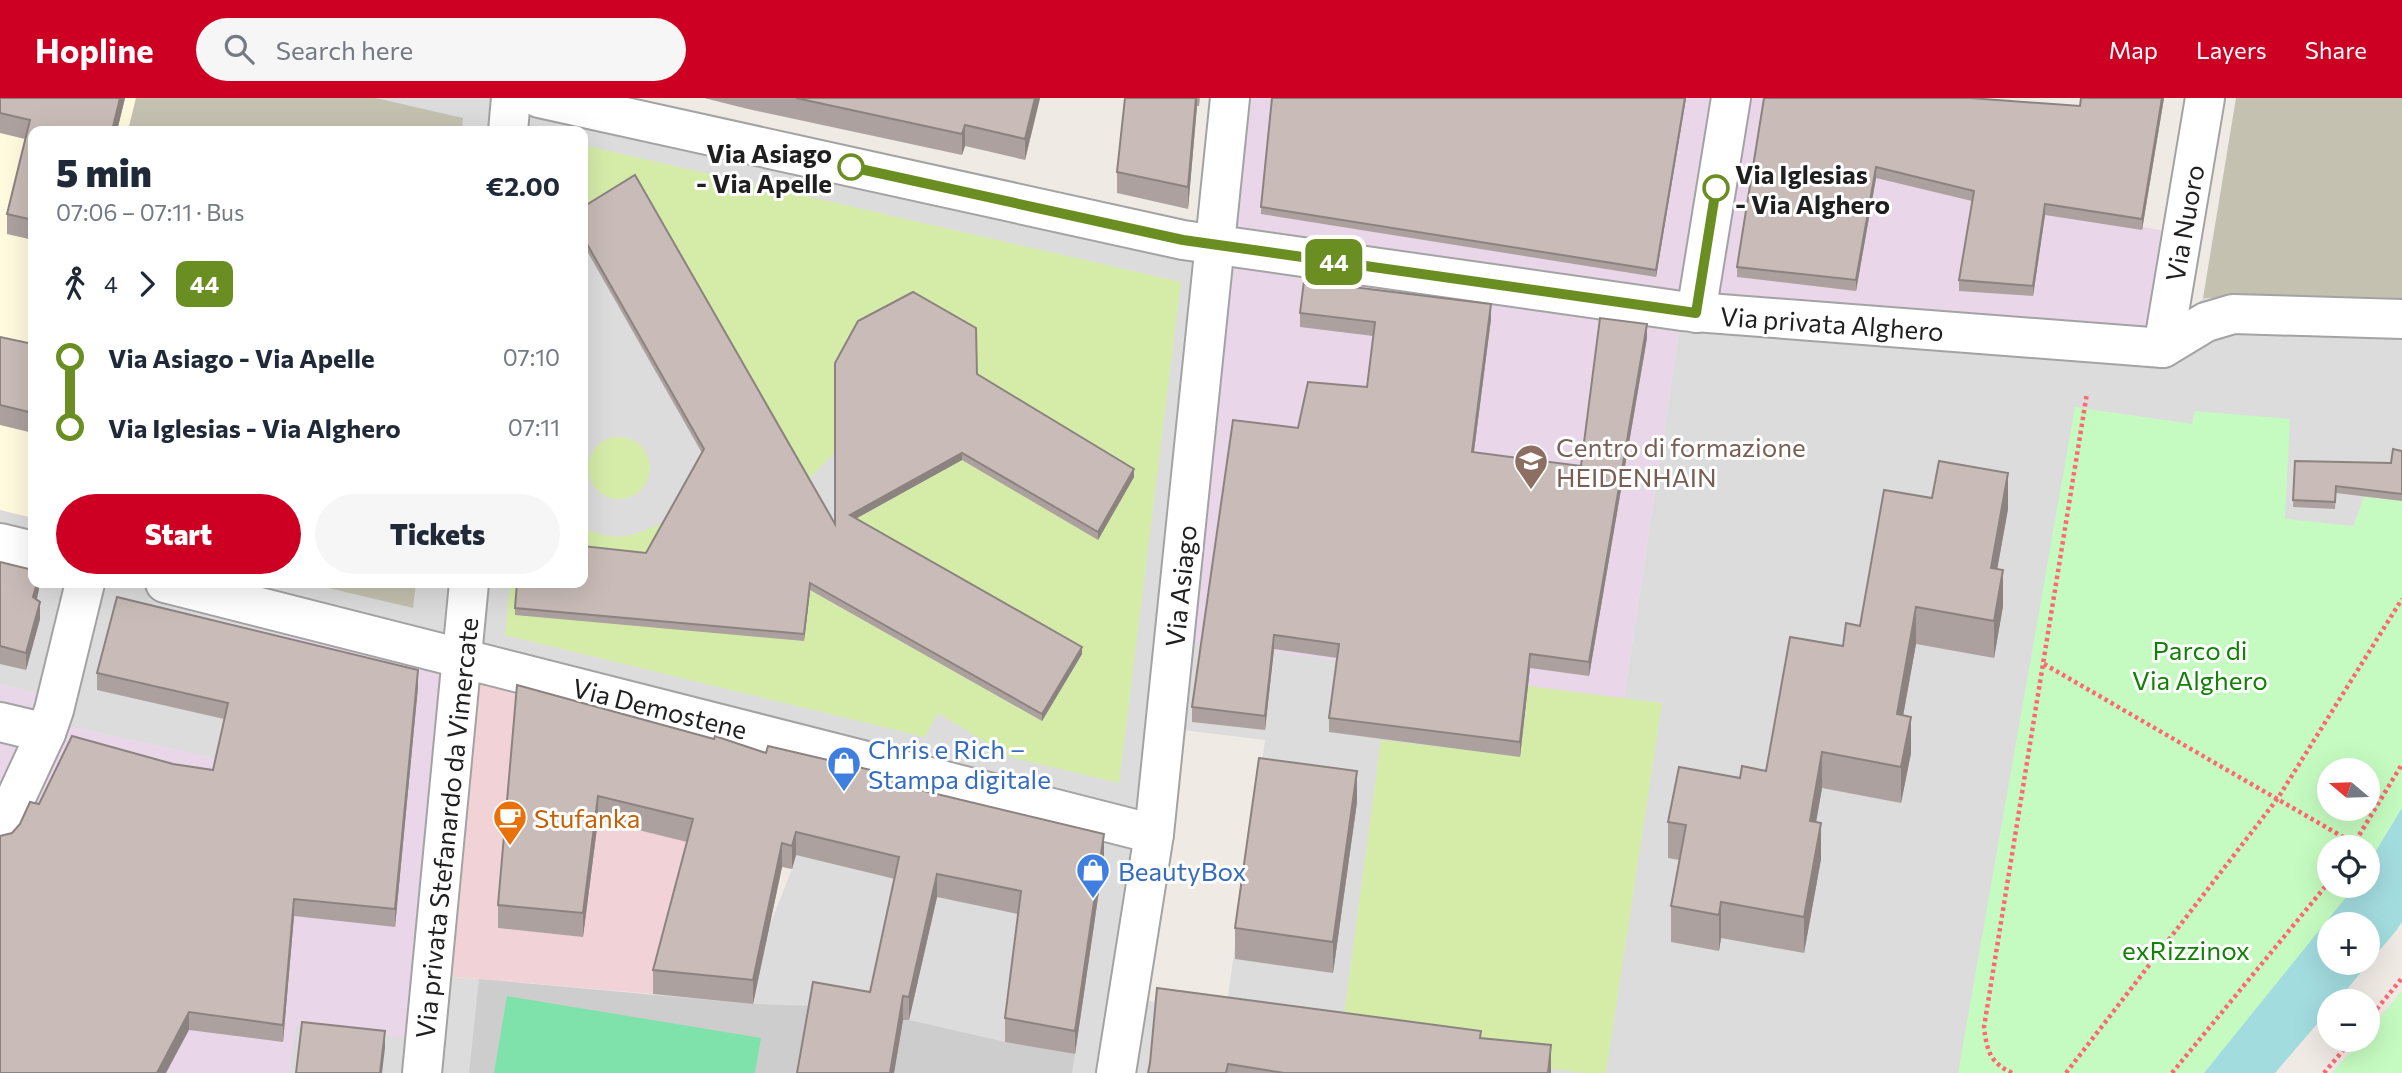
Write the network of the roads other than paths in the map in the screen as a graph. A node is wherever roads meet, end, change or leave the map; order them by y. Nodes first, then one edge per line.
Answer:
1 (511, 98) edge
2 (539, 98) edge
3 (1230, 98) edge
4 (1731, 98) edge
5 (2205, 98) edge
6 (508, 126) edge
7 (1216, 244) junction
8 (1696, 313) junction
9 (2402, 319) edge
10 (2163, 348) junction
11 (0, 543) edge
12 (28, 550) edge
13 (84, 588) edge
14 (185, 588) edge
15 (468, 588) edge
16 (461, 657) junction
17 (0, 722) edge
18 (46, 733) junction
19 (0, 832) edge
20 (1154, 834) junction
21 (422, 1073) edge
22 (1116, 1073) edge

1 - 6 street
2 - 7 street, Via privata Alghero
3 - 7 street, Via Asiago
4 - 8 street
5 - 10 street, Via Nuoro
7 - 8 street, Via privata Alghero
7 - 20 street, Via Asiago
8 - 10 street, Via privata Alghero
9 - 10 street
11 - 12 street
13 - 18 street
14 - 16 street, Via Demostene
15 - 16 street, Via privata Stefanardo da Vimercate
16 - 20 street, Via Demostene
16 - 21 street, Via privata Stefanardo da Vimercate
17 - 18 street
18 - 19 street
20 - 22 street, Via Asiago

